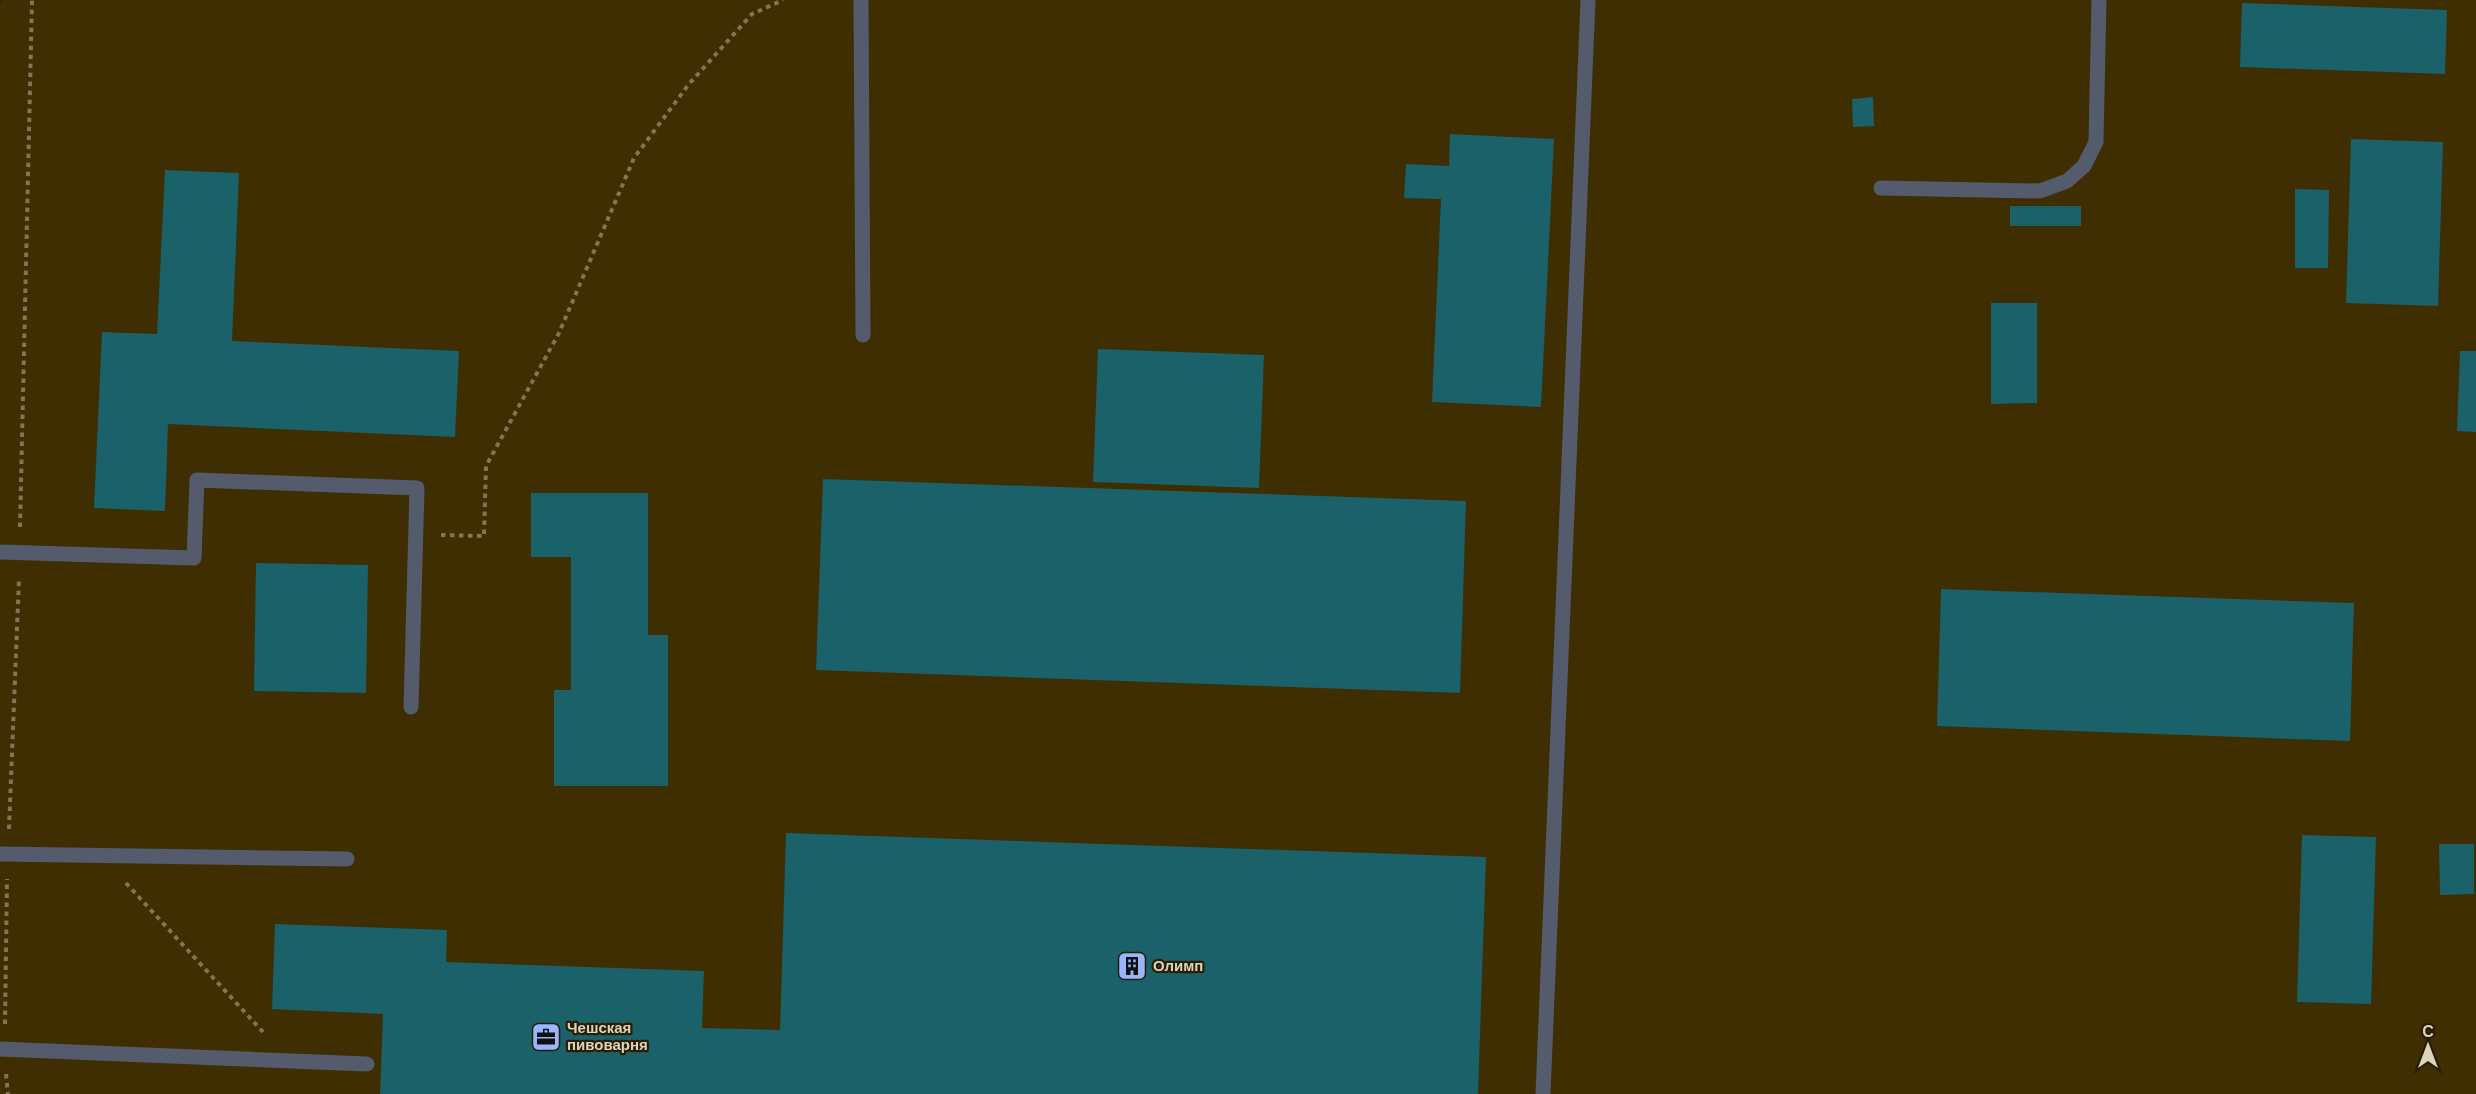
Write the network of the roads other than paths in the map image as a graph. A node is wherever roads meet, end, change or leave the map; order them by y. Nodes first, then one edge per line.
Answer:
1 (861, 0) edge
2 (1588, 0) edge
3 (2099, 0) edge
4 (1881, 188) dead end
5 (862, 335) dead end
6 (0, 552) edge
7 (411, 707) dead end
8 (0, 854) edge
9 (346, 859) dead end
10 (0, 1049) edge
11 (367, 1064) dead end
12 (1543, 1094) edge

1 - 5 lane
2 - 12 lane
3 - 4 lane
6 - 7 lane
8 - 9 lane
10 - 11 lane

